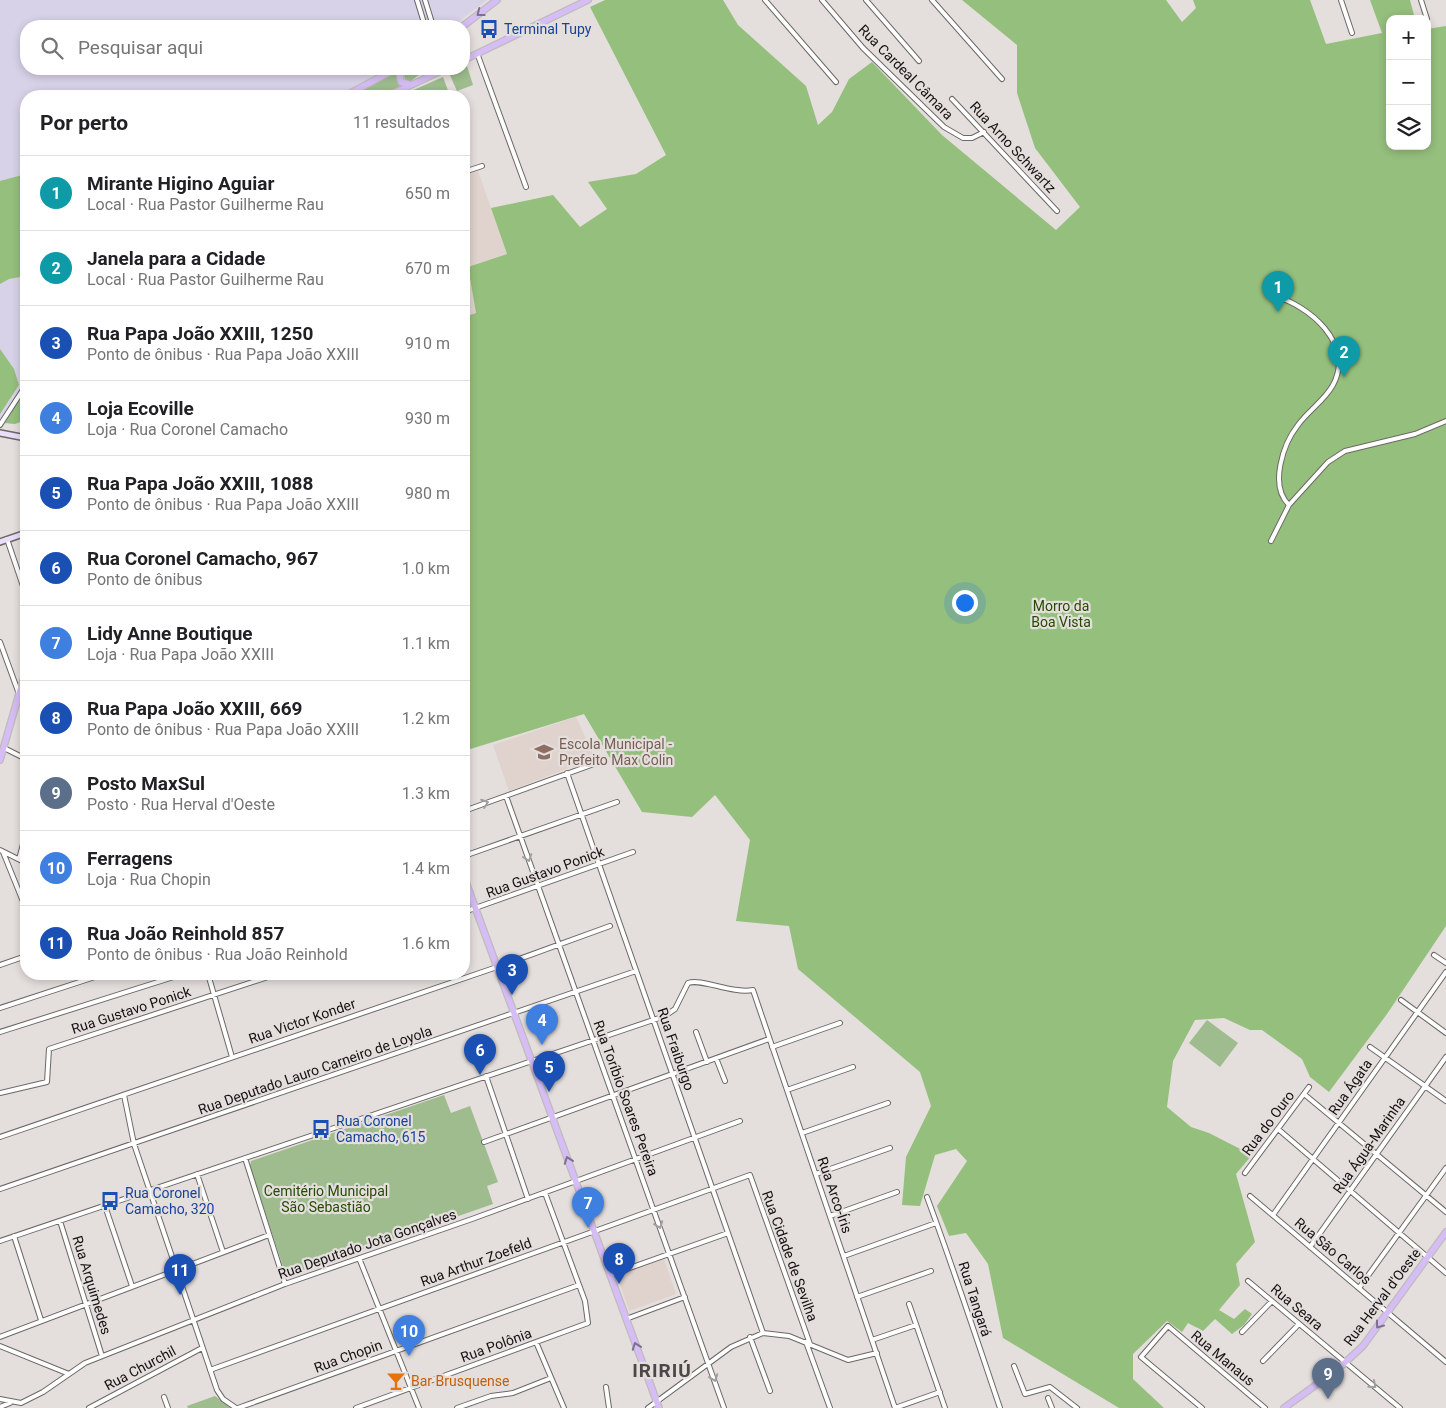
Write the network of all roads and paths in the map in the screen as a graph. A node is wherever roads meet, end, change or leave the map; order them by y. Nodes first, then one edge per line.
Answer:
1 (417, 0) edge
2 (425, 0) edge
3 (497, 0) edge
4 (765, 0) edge
5 (822, 0) edge
6 (866, 0) edge
7 (932, 0) edge
8 (1341, 0) edge
9 (1421, 0) edge
10 (584, 1) edge
11 (1426, 15) edge
12 (423, 20) edge
13 (431, 20) edge
14 (470, 21) edge
15 (1352, 33) dead end
16 (477, 53) junction
17 (470, 57) edge
18 (919, 61) dead end
19 (384, 75) edge
20 (401, 75) edge
21 (433, 75) edge
22 (1002, 79) dead end
23 (836, 82) dead end
24 (412, 85) junction
25 (356, 90) edge
26 (405, 90) edge
27 (952, 99) dead end
28 (984, 132) junction
29 (482, 166) dead end
30 (470, 170) edge
31 (526, 187) dead end
32 (1057, 211) dead end
33 (1274, 296) dead end
34 (20, 394) edge
35 (1446, 421) edge
36 (0, 426) edge
37 (0, 433) edge
38 (20, 435) edge
39 (13, 436) junction
40 (20, 437) edge
41 (1289, 505) junction
42 (20, 535) edge
43 (7, 539) junction
44 (1270, 541) dead end
45 (0, 542) edge
46 (20, 577) edge
47 (0, 642) edge
48 (20, 691) edge
49 (19, 694) junction
50 (4, 748) junction
51 (20, 757) edge
52 (0, 760) edge
53 (605, 760) dead end
54 (567, 773) junction
55 (506, 796) junction
56 (617, 802) dead end
57 (470, 809) edge
58 (582, 815) junction
59 (520, 836) junction
60 (2, 851) edge
61 (633, 852) dead end
62 (470, 854) edge
63 (20, 855) edge
64 (19, 859) joint
65 (599, 864) junction
66 (538, 886) junction
67 (20, 894) edge
68 (470, 894) edge
69 (475, 908) junction
70 (470, 910) edge
71 (610, 926) dead end
72 (559, 944) junction
73 (1434, 955) dead end
74 (20, 958) edge
75 (1446, 964) edge
76 (0, 965) edge
77 (497, 967) junction
78 (636, 972) junction
79 (1446, 972) edge
80 (470, 976) edge
81 (86, 980) edge
82 (164, 980) edge
83 (210, 980) edge
84 (259, 980) edge
85 (459, 980) edge
86 (576, 993) junction
87 (214, 995) junction
88 (1401, 1000) dead end
89 (0, 1008) edge
90 (1418, 1012) junction
91 (514, 1015) junction
92 (653, 1020) junction
93 (840, 1023) dead end
94 (0, 1032) edge
95 (696, 1032) dead end
96 (1446, 1033) edge
97 (770, 1039) junction
98 (593, 1040) junction
99 (772, 1047) junction
100 (1370, 1047) dead end
101 (232, 1057) junction
102 (1446, 1057) edge
103 (716, 1058) junction
104 (1385, 1058) junction
105 (531, 1061) junction
106 (707, 1062) junction
107 (854, 1067) dead end
108 (672, 1074) junction
109 (486, 1076) junction
110 (725, 1081) dead end
111 (1425, 1086) junction
112 (1309, 1087) dead end
113 (787, 1090) junction
114 (0, 1093) edge
115 (1304, 1094) junction
116 (124, 1096) junction
117 (613, 1096) junction
118 (1446, 1101) edge
119 (888, 1103) dead end
120 (552, 1118) junction
121 (740, 1122) dead end
122 (1339, 1123) junction
123 (1278, 1130) junction
124 (802, 1133) junction
125 (506, 1134) junction
126 (0, 1136) edge
127 (695, 1138) junction
128 (484, 1142) dead end
129 (134, 1144) junction
130 (890, 1148) dead end
131 (1376, 1154) junction
132 (245, 1158) junction
133 (1313, 1159) junction
134 (636, 1160) junction
135 (1446, 1168) edge
136 (1245, 1173) dead end
137 (197, 1174) junction
138 (816, 1174) junction
139 (750, 1176) joint
140 (576, 1182) junction
141 (0, 1189) edge
142 (712, 1189) junction
143 (150, 1190) junction
144 (1350, 1191) junction
145 (897, 1192) dead end
146 (545, 1193) junction
147 (1250, 1196) dead end
148 (1426, 1196) junction
149 (927, 1197) dead end
150 (528, 1199) junction
151 (105, 1206) junction
152 (654, 1210) junction
153 (1446, 1212) edge
154 (1273, 1215) junction
155 (830, 1216) junction
156 (60, 1221) junction
157 (936, 1223) junction
158 (594, 1232) junction
159 (1446, 1232) edge
160 (728, 1233) junction
161 (1399, 1233) junction
162 (269, 1235) junction
163 (14, 1236) junction
164 (0, 1241) edge
165 (563, 1243) junction
166 (1310, 1247) junction
167 (223, 1252) junction
168 (669, 1254) junction
169 (844, 1256) junction
170 (1428, 1257) junction
171 (359, 1258) junction
172 (176, 1270) junction
173 (931, 1271) dead end
174 (1446, 1273) edge
175 (610, 1275) junction
176 (1248, 1281) dead end
177 (284, 1284) junction
178 (579, 1285) junction
179 (132, 1286) junction
180 (1360, 1288) junction
181 (685, 1297) junction
182 (858, 1297) junction
183 (1272, 1301) junction
184 (86, 1304) junction
185 (909, 1304) dead end
186 (379, 1309) junction
187 (1388, 1312) junction
188 (626, 1319) junction
189 (41, 1320) junction
190 (193, 1320) junction
191 (1299, 1324) junction
192 (916, 1325) junction
193 (1242, 1332) dead end
194 (763, 1333) junction
195 (0, 1337) edge
196 (750, 1337) junction
197 (872, 1340) junction
198 (536, 1342) junction
199 (808, 1343) junction
200 (0, 1346) edge
201 (202, 1348) junction
202 (396, 1351) junction
203 (876, 1353) junction
204 (102, 1356) junction
205 (1262, 1361) dead end
206 (708, 1362) junction
207 (1446, 1362) edge
208 (1346, 1363) junction
209 (1014, 1366) dead end
210 (210, 1370) junction
211 (69, 1374) junction
212 (551, 1378) junction
213 (411, 1388) junction
214 (606, 1388) dead end
215 (770, 1391) dead end
216 (940, 1392) junction
217 (164, 1397) dead end
218 (0, 1398) edge
219 (1048, 1398) dead end
220 (656, 1401) junction
221 (10, 1403) junction
222 (0, 1407) edge
223 (1397, 1407) edge
224 (89, 1408) edge
225 (168, 1408) edge
226 (237, 1408) edge
227 (356, 1408) edge
228 (419, 1408) edge
229 (457, 1408) edge
230 (564, 1408) edge
231 (609, 1408) edge
232 (648, 1408) edge
233 (659, 1408) edge
234 (724, 1408) edge
235 (830, 1408) edge
236 (895, 1408) edge
237 (945, 1408) edge
238 (1000, 1408) edge
239 (1052, 1408) edge
240 (1077, 1408) edge
241 (1202, 1408) edge
242 (1264, 1408) edge
243 (1284, 1408) edge

1 - 12 street
2 - 13 street
3 -> 14 main road
4 - 23 street
5 - 28 street, Rua Cardeal Câmara
6 - 18 street
7 - 22 street
8 - 15 street
9 - 11 street
10 - 16 main road
16 - 17 main road
16 - 31 street
19 - 25 main road
20 - 24 main road
21 - 24 main road
24 - 26 main road
27 - 28 street, Rua Arno Schwartz
28 - 32 street, Rua Arno Schwartz
29 - 30 street
33 - 41 street
34 - 36 street
35 - 41 street
37 - 39 main road
38 - 39 main road
39 - 40 main road
41 - 44 street
42 - 43 main road
43 - 45 main road
43 - 46 street
47 - 49 street
48 - 49 main road
49 - 50 main road
50 - 51 street
50 - 52 main road
53 - 54 street
54 - 55 street
54 - 58 street, Rua Fraiburgo
57 -> 55 street
55 - 59 street, Rua Toríbio Soares Pereira
56 - 58 street
58 - 59 street
58 - 65 street, Rua Fraiburgo
59 - 62 street
59 -> 66 street, Rua Toríbio Soares Pereira
60 - 64 street
60 - 67 street
61 - 65 street, Rua Gustavo Ponick
63 - 64 street
65 - 66 street, Rua Gustavo Ponick
65 - 78 street, Rua Fraiburgo
66 - 69 street, Rua Gustavo Ponick
66 - 72 street, Rua Toríbio Soares Pereira
68 - 69 main road
69 - 70 street, Rua Gustavo Ponick
69 - 77 main road
71 - 72 street, Rua Victor Konder
72 - 77 street, Rua Victor Konder
72 - 86 street, Rua Toríbio Soares Pereira
73 - 75 street
74 - 76 street
77 - 80 street, Rua Victor Konder
77 - 91 main road
78 - 86 street, Rua Deputado Lauro Carneiro de Loyola
78 - 92 street, Rua Fraiburgo
79 - 90 street, Rua Ágata
81 - 89 street
82 - 94 street
83 - 87 street
84 - 87 street, Rua Gustavo Ponick
85 - 101 street, Rua Victor Konder
86 - 91 street, Rua Deputado Lauro Carneiro de Loyola
86 - 98 street, Rua Toríbio Soares Pereira
87 - 101 street
87 - 114 street, Rua Gustavo Ponick
88 - 90 street
90 - 96 street
90 - 104 street, Rua Ágata
91 - 105 main road
91 - 129 street, Rua Deputado Lauro Carneiro de Loyola
92 - 97 street, Rua Arco-Íris
92 - 98 street
92 - 108 street, Rua Fraiburgo
93 - 99 street
95 - 106 street
97 - 99 street, Rua Arco-Íris
97 - 103 street
98 - 105 street
98 - 117 street, Rua Toríbio Soares Pereira
99 - 113 street, Rua Arco-Íris
100 - 104 street
101 - 116 street, Rua Victor Konder
102 - 111 street, Rua Água-Marinha
103 - 106 street
103 - 110 street
104 - 111 street
104 - 122 street, Rua Ágata
105 - 109 street
105 - 120 main road
106 - 108 street
107 - 113 street
108 - 117 street
108 - 127 street, Rua Fraiburgo
109 - 125 street
109 - 132 street
111 - 118 street
111 - 131 street, Rua Água-Marinha
112 - 115 street, Rua do Ouro
113 - 124 street, Rua Arco-Íris
115 - 122 street
115 - 123 street, Rua do Ouro
116 - 126 street, Rua Victor Konder
116 - 129 street
117 - 120 street
117 - 134 street, Rua Toríbio Soares Pereira
119 - 124 street
120 - 125 street
140 -> 120 main road
121 - 127 street, Rua Deputado Jota Gonçalves
122 - 131 street
122 - 133 street, Rua Ágata
123 - 133 street
123 - 136 street, Rua do Ouro
124 - 138 street, Rua Arco-Íris
125 - 128 street
125 - 150 street
127 - 134 street, Rua Deputado Jota Gonçalves
127 - 142 street, Rua Fraiburgo
129 - 141 street, Rua Deputado Lauro Carneiro de Loyola
129 - 143 street
130 - 138 street
131 - 144 street, Rua Água-Marinha
131 - 148 street
132 - 137 street
132 - 162 street
133 - 144 street
133 - 154 street, Rua Ágata
134 - 140 street, Rua Deputado Jota Gonçalves
134 - 152 street, Rua Toríbio Soares Pereira
135 - 148 street
137 - 143 street
137 - 167 street
138 - 155 street, Rua Arco-Íris
139 - 142 street, Rua Arthur Zoefeld
139 - 199 street, Rua Cidade de Sevilha
140 - 146 street, Rua Deputado Jota Gonçalves
140 - 158 main road
142 - 152 street, Rua Arthur Zoefeld
142 - 160 street, Rua Fraiburgo
143 - 151 street
143 - 172 street
144 - 161 street
144 - 166 street, Rua Água-Marinha
145 - 155 street
146 - 150 street, Rua Deputado Jota Gonçalves
146 - 165 street
147 - 154 street, Rua São Carlos
148 - 153 street
148 - 161 street
149 - 157 street, Rua Tangará
150 - 171 street, Rua Deputado Jota Gonçalves
151 - 156 street
151 - 179 street
152 - 158 street, Rua Arthur Zoefeld
152 -> 168 street, Rua Toríbio Soares Pereira
154 - 166 street, Rua São Carlos
155 - 169 street, Rua Arco-Íris
156 - 163 street
156 - 184 street, Rua Arquimedes
157 - 169 street
157 - 238 street, Rua Tangará
158 - 165 street, Rua Arthur Zoefeld
158 - 175 main road
159 - 170 main road, Rua Herval d'Oeste
160 - 168 street
160 - 194 street, Rua Fraiburgo
161 - 170 street
161 - 180 street
162 - 167 street
162 - 177 street
163 - 164 street
163 - 189 street
165 - 178 street
165 - 186 street, Rua Arthur Zoefeld
166 - 180 street, Rua São Carlos
167 - 172 street
168 - 175 street
168 - 181 street, Rua Toríbio Soares Pereira
169 - 182 street, Rua Arco-Íris
170 - 174 street
170 - 187 main road, Rua Herval d'Oeste
171 - 177 street, Rua Deputado Jota Gonçalves
171 - 186 street
172 - 179 street
172 - 190 street
173 - 182 street
175 - 188 main road
176 - 183 street, Rua Seara
177 - 190 street, Rua Deputado Jota Gonçalves
178 - 198 street, Rua Polônia
178 - 202 street, Rua Chopin
179 - 184 street
180 - 187 street, Rua São Carlos
181 - 188 street
181 - 206 street, Rua Toríbio Soares Pereira
182 - 197 street, Rua Arco-Íris
183 - 191 street, Rua Seara
183 - 193 street
184 - 189 street
184 - 204 street, Rua Arquimedes
185 - 192 street
186 - 202 street
186 - 210 street, Rua Arthur Zoefeld
187 - 207 street, Rua São Carlos
187 -> 208 main road, Rua Herval d'Oeste
220 -> 188 main road
189 - 195 street
190 - 201 street
190 - 204 street, Rua Deputado Jota Gonçalves
191 - 205 street
191 - 208 street, Rua Seara
192 - 197 street
192 - 216 street
194 - 196 street
194 - 199 street
196 - 206 street
196 - 215 street
197 - 203 street, Rua Arco-Íris
198 - 212 street
198 - 213 street, Rua Polônia
199 - 203 street
199 - 235 street, Rua Cidade de Sevilha
200 - 211 street
201 - 210 street
201 - 224 street, Rua Churchil
202 - 213 street
202 - 226 street, Rua Chopin
203 - 236 street, Rua Arco-Íris
204 - 211 street, Rua Deputado Jota Gonçalves
206 - 220 street
206 -> 234 street, Rua Toríbio Soares Pereira
208 -> 223 street, Rua Seara
208 - 243 main road, Rua Herval d'Oeste
209 - 240 street
210 - 226 street
211 - 221 street, Rua Deputado Jota Gonçalves
212 - 229 street
212 - 230 street
213 - 227 street, Rua Polônia
213 - 228 street
214 - 231 street
216 - 236 street
216 - 237 street
217 - 225 street
218 - 221 street
219 - 239 street
220 - 232 street
220 - 233 main road
221 - 222 street, Rua Deputado Jota Gonçalves
241 - 242 street, Rua Manaus

